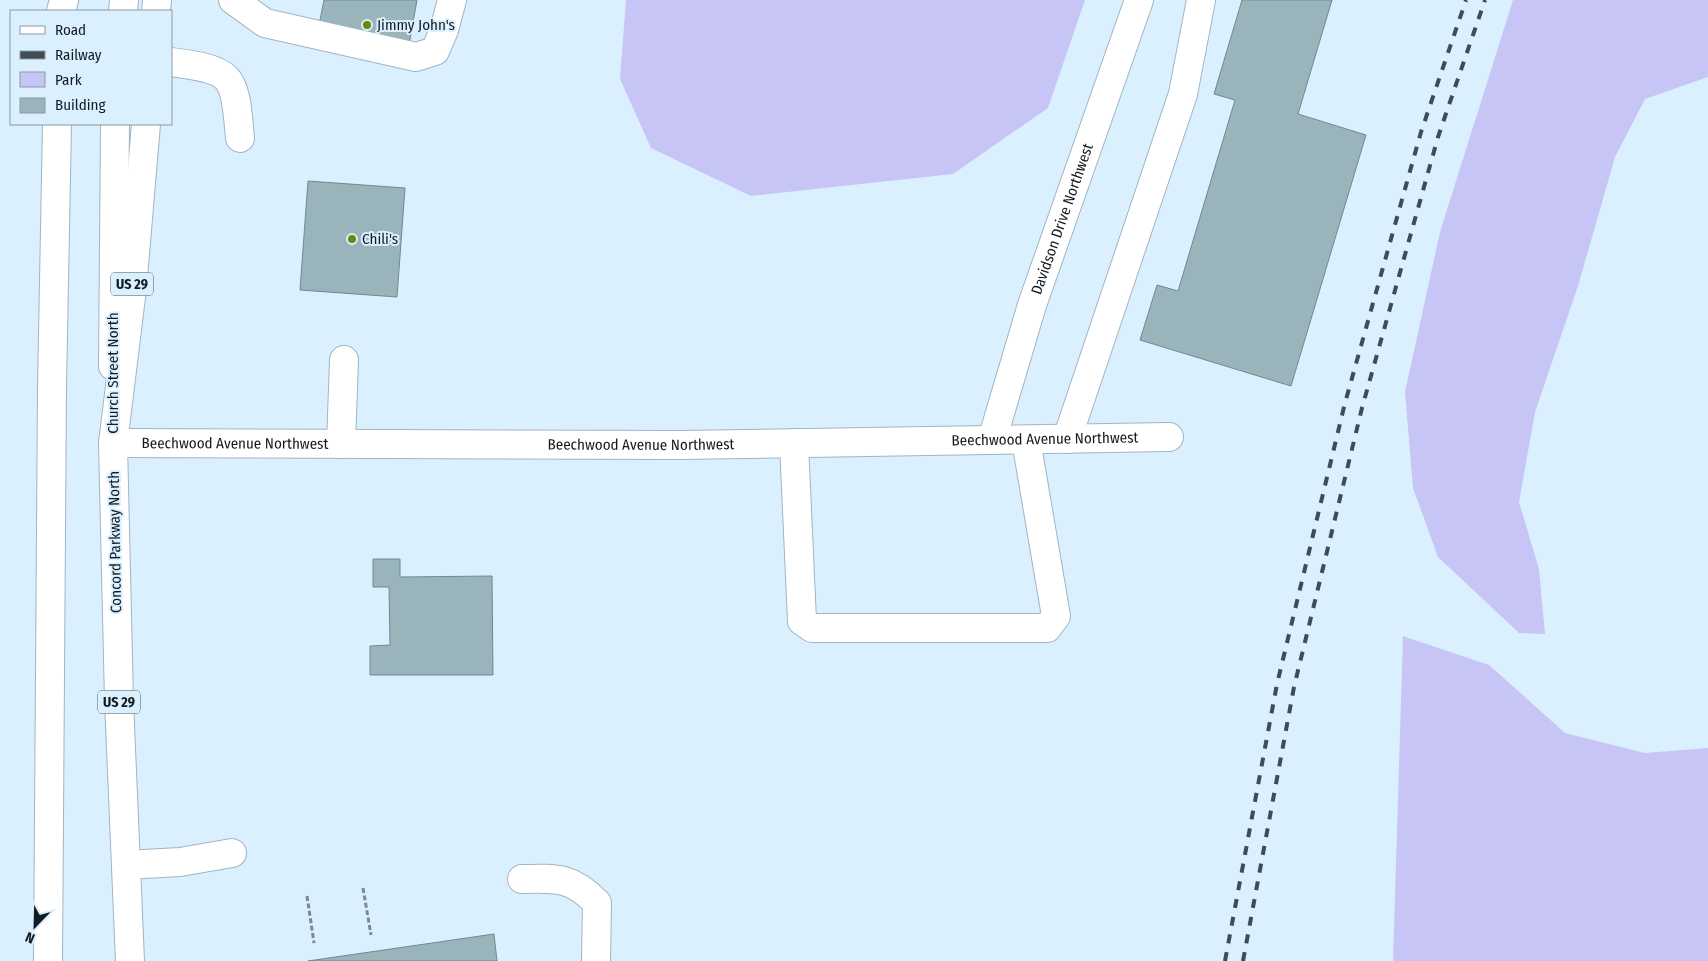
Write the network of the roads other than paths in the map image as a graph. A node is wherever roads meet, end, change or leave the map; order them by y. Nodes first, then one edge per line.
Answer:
1 (233, 0) edge
2 (452, 0) edge
3 (1139, 0) edge
4 (1201, 0) edge
5 (172, 62) edge
6 (57, 125) edge
7 (115, 125) edge
8 (146, 125) edge
9 (240, 138) dead end
10 (344, 360) dead end
11 (1170, 437) dead end
12 (1067, 439) junction
13 (992, 440) junction
14 (1026, 440) junction
15 (113, 443) junction
16 (794, 443) junction
17 (341, 444) junction
18 (232, 853) dead end
19 (126, 866) junction
20 (522, 879) dead end
21 (48, 961) edge
22 (130, 961) edge
23 (596, 961) edge

1 - 2 main road
3 - 13 main road, Davidson Drive Northwest
4 - 12 main road
5 - 9 main road
6 - 21 main road
7 - 15 main road, Church Street North
8 - 15 main road, Concord Parkway North / US 29
10 - 17 main road
11 - 12 main road, Beechwood Avenue Northwest
12 - 14 main road, Beechwood Avenue Northwest
13 - 14 main road, Beechwood Avenue Northwest
13 - 16 main road, Beechwood Avenue Northwest
14 - 16 main road
15 - 17 main road, Beechwood Avenue Northwest
15 - 19 main road, Concord Parkway North / US 29
16 - 17 main road, Beechwood Avenue Northwest
18 - 19 main road
19 - 22 main road, Concord Parkway North / US 29
20 - 23 main road

